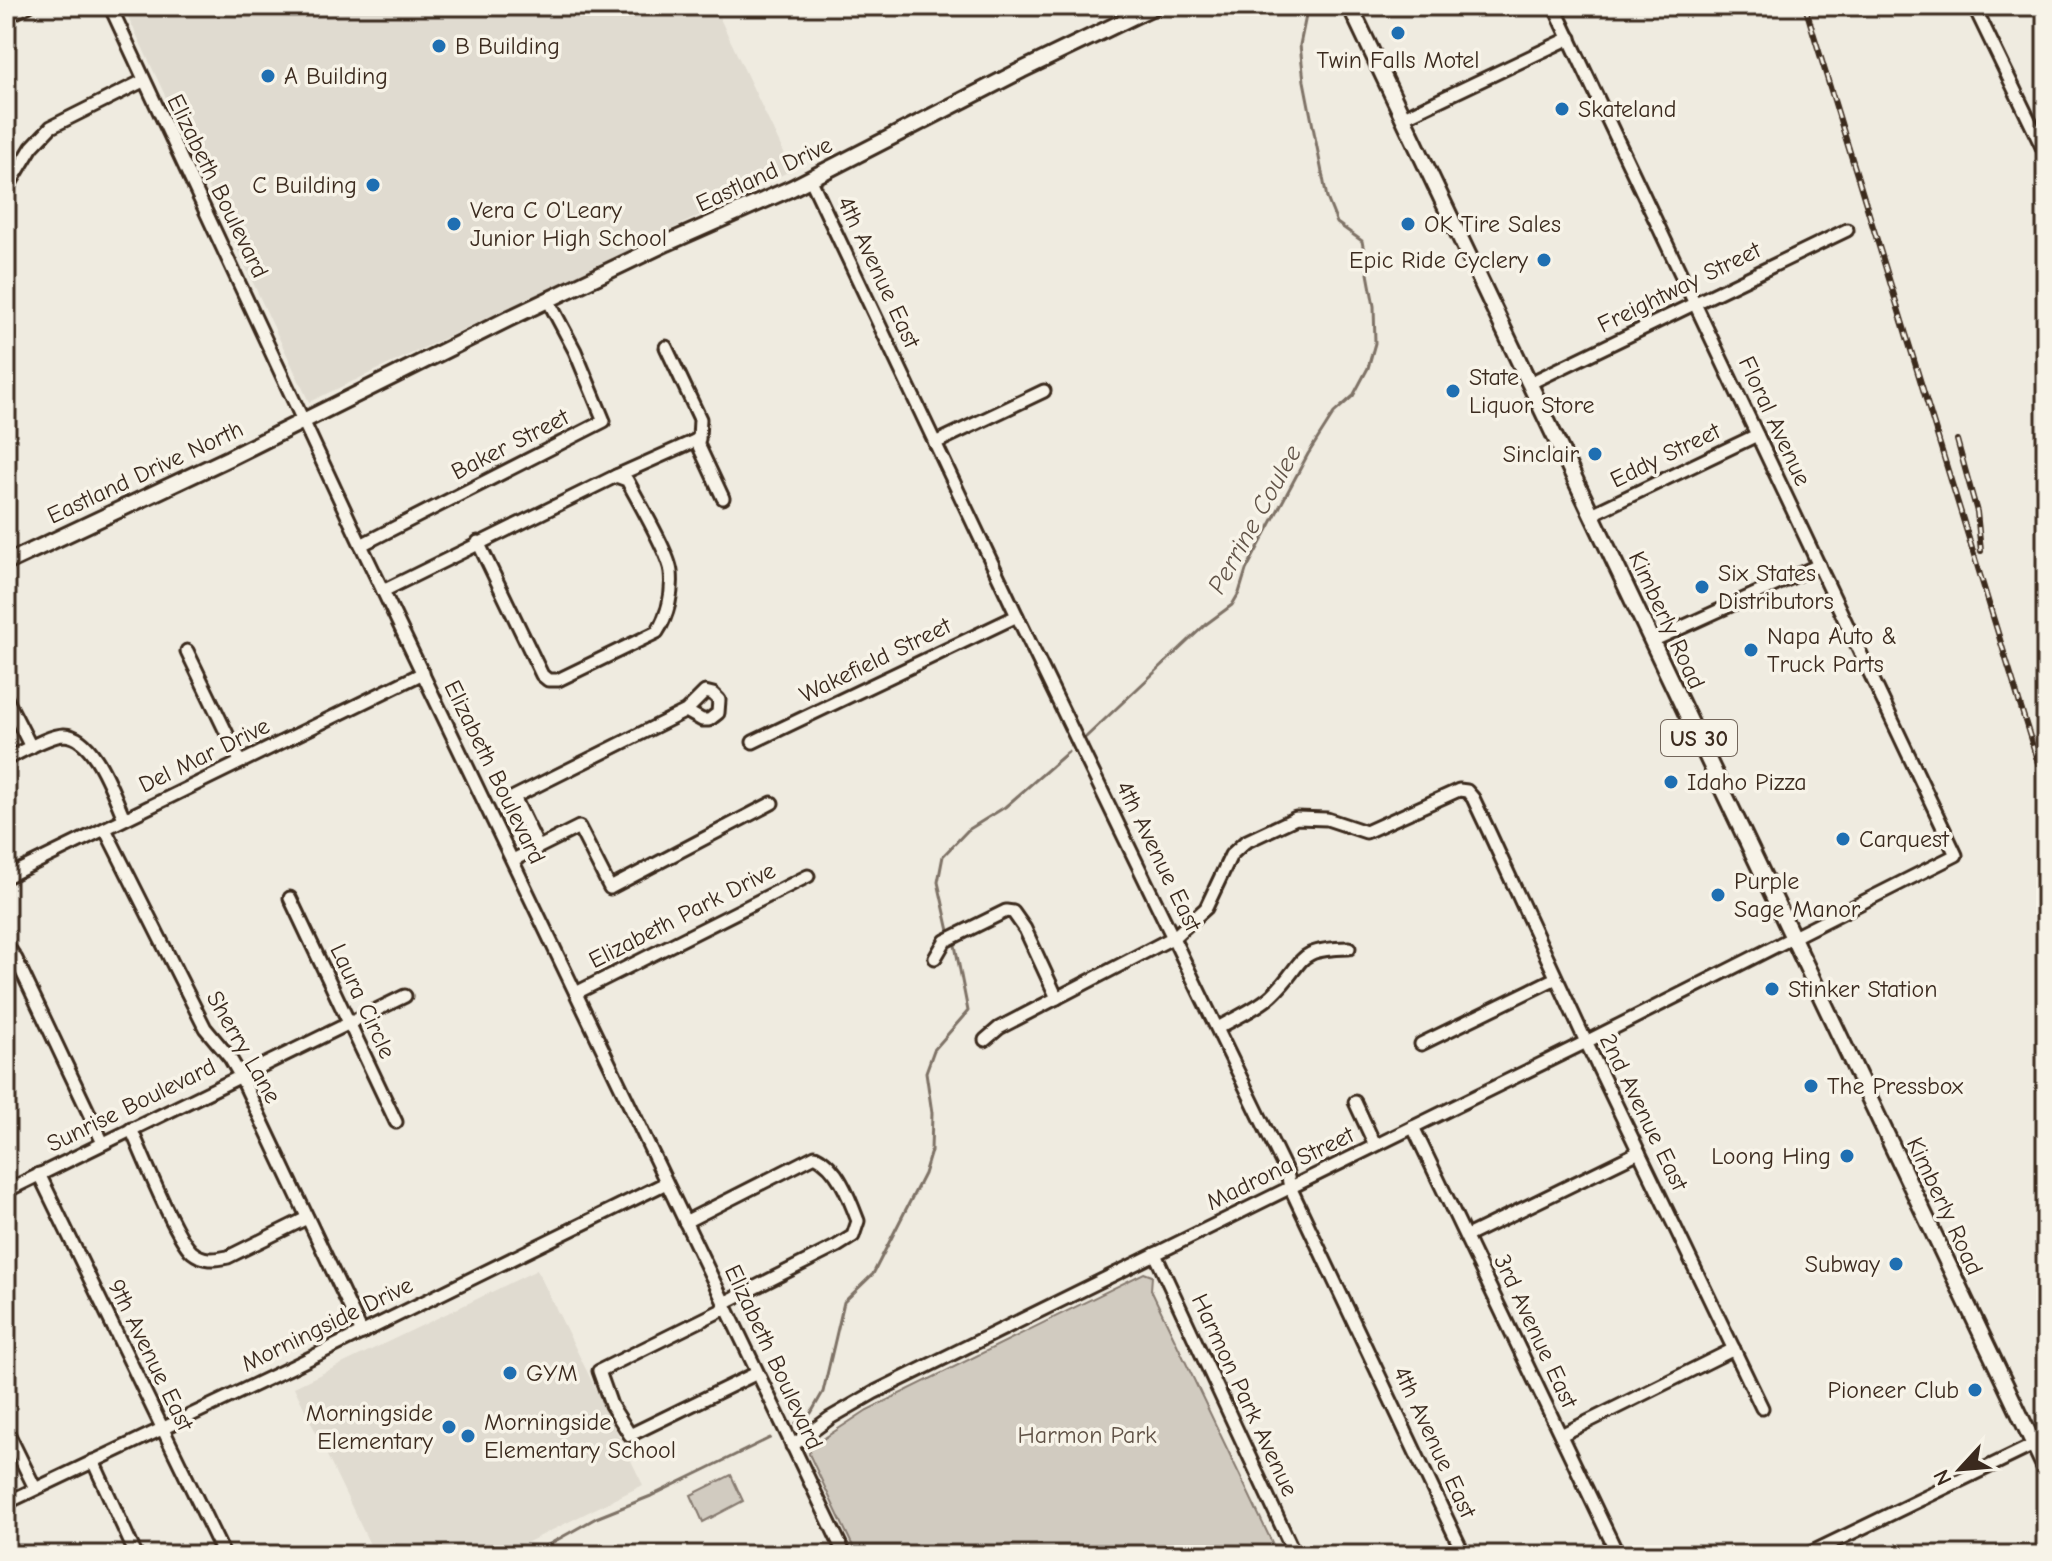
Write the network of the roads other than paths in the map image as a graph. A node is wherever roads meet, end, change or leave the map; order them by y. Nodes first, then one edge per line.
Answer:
1 (28, 6) edge
2 (110, 6) edge
3 (1155, 6) edge
4 (1350, 6) edge
5 (1554, 6) edge
6 (1974, 6) edge
7 (6, 17) edge
8 (1570, 38) junction
9 (143, 81) junction
10 (1404, 117) junction
11 (2046, 155) edge
12 (810, 178) junction
13 (6, 190) edge
14 (1847, 230) dead end
15 (548, 300) junction
16 (1695, 303) junction
17 (666, 347) dead end
18 (1530, 383) junction
19 (1044, 391) dead end
20 (303, 421) junction
21 (1757, 435) junction
22 (696, 440) junction
23 (935, 443) junction
24 (616, 476) junction
25 (723, 498) dead end
26 (1592, 514) junction
27 (478, 542) junction
28 (361, 545) junction
29 (6, 563) edge
30 (1819, 565) junction
31 (383, 591) junction
32 (1017, 616) junction
33 (1652, 641) junction
34 (187, 651) dead end
35 (423, 673) junction
36 (6, 698) edge
37 (686, 711) dead end
38 (753, 742) dead end
39 (31, 747) junction
40 (6, 759) edge
41 (240, 761) junction
42 (772, 803) dead end
43 (124, 818) junction
44 (105, 829) junction
45 (538, 847) junction
46 (1956, 855) joint
47 (513, 860) junction
48 (808, 876) dead end
49 (6, 877) edge
50 (290, 898) dead end
51 (1174, 937) junction
52 (1794, 938) junction
53 (6, 944) edge
54 (1349, 948) dead end
55 (935, 958) dead end
56 (1556, 978) junction
57 (576, 993) junction
58 (405, 996) dead end
59 (1057, 998) junction
60 (348, 1022) junction
61 (1218, 1028) junction
62 (985, 1040) dead end
63 (1586, 1042) junction
64 (1421, 1044) dead end
65 (241, 1077) junction
66 (1355, 1102) dead end
67 (396, 1122) dead end
68 (1413, 1127) junction
69 (131, 1129) junction
70 (103, 1143) junction
71 (1375, 1145) junction
72 (1639, 1152) junction
73 (39, 1174) junction
74 (666, 1183) junction
75 (1290, 1187) junction
76 (6, 1191) edge
77 (307, 1218) junction
78 (685, 1222) junction
79 (1467, 1236) junction
80 (1155, 1254) junction
81 (725, 1305) junction
82 (362, 1333) junction
83 (1734, 1349) junction
84 (757, 1373) junction
85 (1762, 1408) dead end
86 (162, 1428) junction
87 (6, 1429) edge
88 (1561, 1435) junction
89 (2040, 1442) edge
90 (792, 1446) junction
91 (93, 1461) junction
92 (2046, 1470) edge
93 (35, 1488) junction
94 (6, 1503) edge
95 (1830, 1550) edge
96 (136, 1555) edge
97 (224, 1555) edge
98 (845, 1555) edge
99 (1295, 1555) edge
100 (1464, 1555) edge
101 (1618, 1555) edge
102 (1806, 1555) edge

1 - 7 street
2 - 9 street, Elizabeth Boulevard
3 - 12 main road, Eastland Drive
4 - 10 main road, Kimberly Road / US 30
5 - 8 street, Floral Avenue
6 - 11 street
8 - 10 street
8 - 16 street, Floral Avenue
9 - 13 street
9 - 20 street, Elizabeth Boulevard
10 - 18 main road, Kimberly Road / US 30
12 - 15 main road, Eastland Drive
12 - 23 street, 4th Avenue East
14 - 16 street, Freightway Street
15 - 20 main road, Eastland Drive
15 - 28 street, Baker Street
16 - 18 street, Freightway Street
16 - 21 street, Floral Avenue
17 - 22 street
18 - 26 main road, Kimberly Road / US 30
19 - 23 street
20 - 28 street, Elizabeth Boulevard
20 - 29 main road, Eastland Drive North
21 - 26 street, Eddy Street
21 - 30 street, Floral Avenue
22 - 24 street
22 - 25 street
23 - 32 street, 4th Avenue East
24 - 27 street
24 - 27 street
26 - 33 main road, Kimberly Road / US 30
27 - 31 street
28 - 31 street, Elizabeth Boulevard
30 - 33 street
30 - 46 street, Floral Avenue
31 - 35 street, Elizabeth Boulevard
32 - 38 street, Wakefield Street
32 - 51 street, 4th Avenue East
33 - 52 main road, Kimberly Road / US 30
34 - 41 street
35 - 41 street, Del Mar Drive
35 - 47 street, Elizabeth Boulevard
36 - 39 street
37 - 45 street
39 - 40 street
39 - 43 street
41 - 43 street, Del Mar Drive
42 - 45 street
43 - 44 street, Del Mar Drive
44 - 49 street, Del Mar Drive
44 - 65 street, Sherry Lane
45 - 47 street
46 - 52 street, Madrona Street
47 - 57 street, Elizabeth Boulevard
48 - 57 street, Elizabeth Park Drive
50 - 60 street, Laura Circle
51 - 56 street, 2nd Avenue East
51 - 59 street
51 - 61 street, 4th Avenue East
52 - 63 street, Madrona Street
52 - 89 main road, Kimberly Road / US 30
53 - 70 street
54 - 61 street
55 - 59 street
56 - 63 street, 2nd Avenue East
56 - 64 street
57 - 74 street, Elizabeth Boulevard
58 - 60 street, Sunrise Boulevard
59 - 62 street
60 - 65 street, Sunrise Boulevard
60 - 67 street, Laura Circle
61 - 75 street, 4th Avenue East
63 - 68 street, Madrona Street
63 - 72 street, 2nd Avenue East
65 - 69 street, Sunrise Boulevard
65 - 77 street, Sherry Lane
66 - 71 street
68 - 71 street, Madrona Street
68 - 79 street, 3rd Avenue East
69 - 70 street, Sunrise Boulevard
69 - 77 street
70 - 73 street, Sunrise Boulevard
71 - 75 street, Madrona Street
72 - 79 street
72 - 83 street, 2nd Avenue East
73 - 76 street, Sunrise Boulevard
73 - 86 street, 9th Avenue East
74 - 78 street, Elizabeth Boulevard
74 - 82 street, Morningside Drive
75 - 80 street, Madrona Street
75 - 100 street, 4th Avenue East
77 - 82 street, Sherry Lane
78 - 81 street, Elizabeth Boulevard
78 - 81 street
79 - 88 street, 3rd Avenue East
80 - 90 street, Madrona Street
80 - 99 street, Harmon Park Avenue
81 - 84 street, Elizabeth Boulevard
81 - 84 street
82 - 86 street, Morningside Drive
83 - 85 street, 2nd Avenue East
83 - 88 street
84 - 90 street, Elizabeth Boulevard
86 - 91 street, Morningside Drive
86 - 97 street, 9th Avenue East
87 - 93 street
88 - 101 street, 3rd Avenue East
89 - 92 main road, Kimberly Road / US 30
89 - 95 street
90 - 98 street, Elizabeth Boulevard
91 - 93 street, Morningside Drive
91 - 96 street
93 - 94 street, Morningside Drive
95 - 102 street

